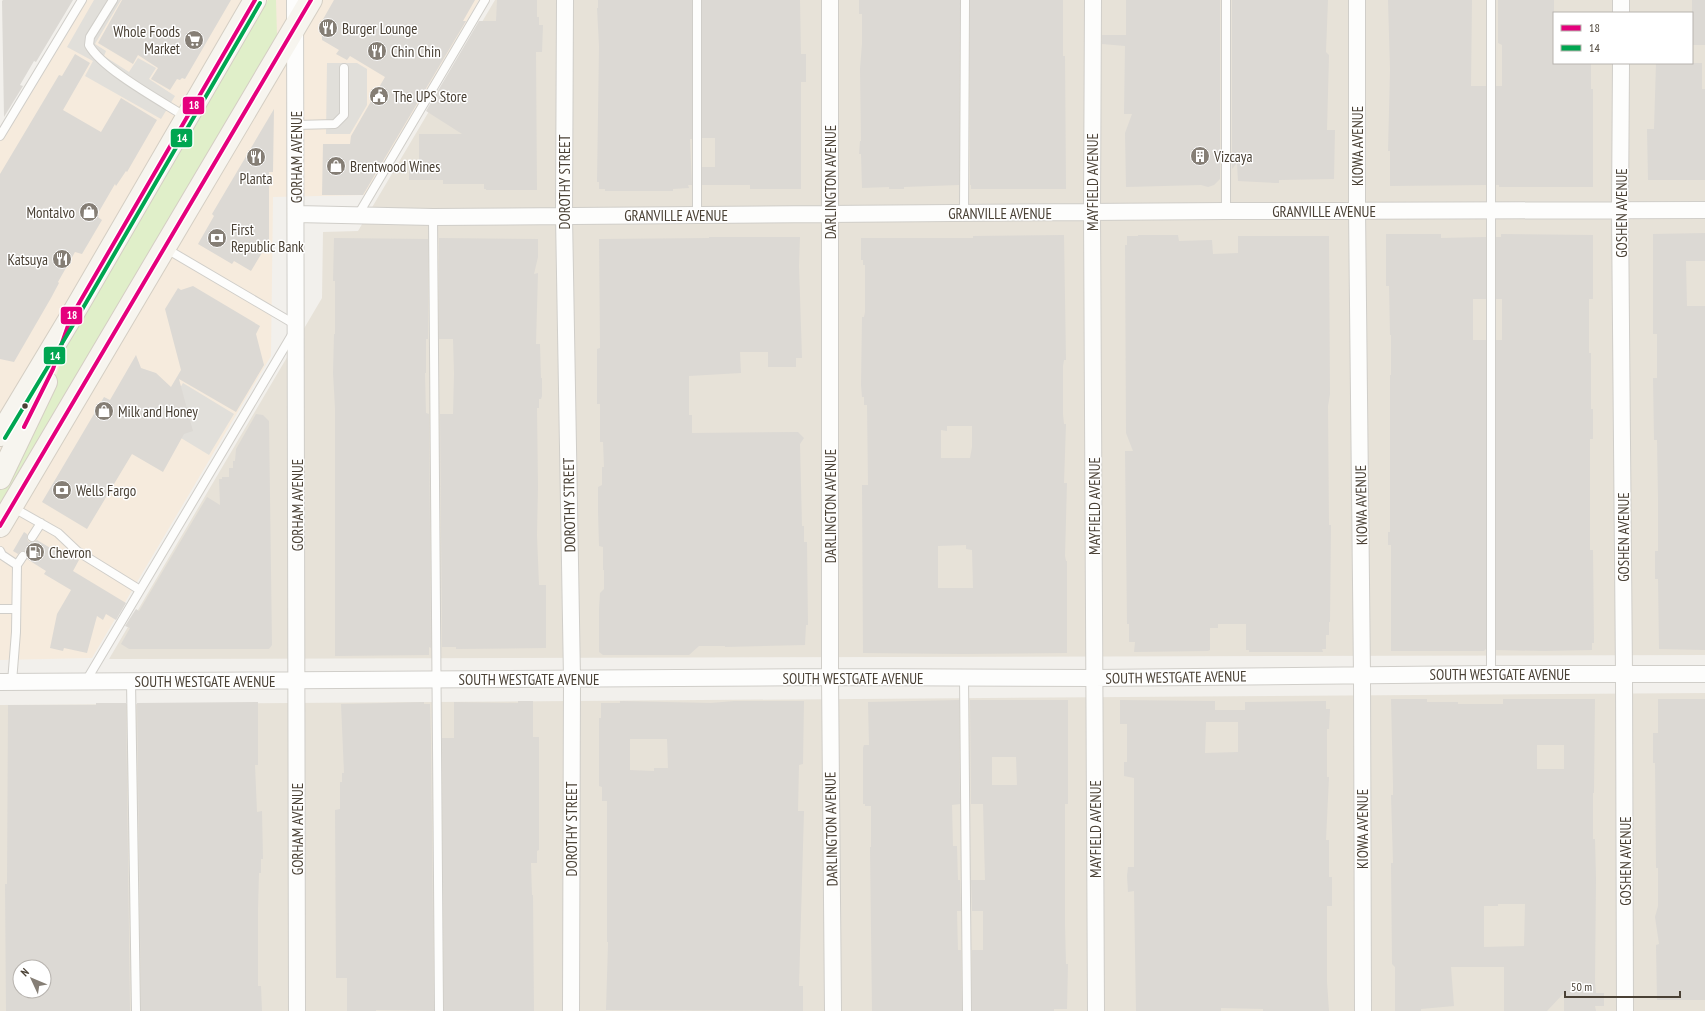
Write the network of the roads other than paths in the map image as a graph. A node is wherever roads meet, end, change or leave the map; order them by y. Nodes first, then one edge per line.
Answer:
1 (82, 0) edge
2 (113, 0) edge
3 (296, 0) edge
4 (311, 0) edge
5 (485, 0) edge
6 (565, 0) edge
7 (697, 0) edge
8 (830, 0) edge
9 (965, 0) edge
10 (1093, 0) edge
11 (1226, 0) edge
12 (1358, 0) edge
13 (1491, 0) edge
14 (1621, 0) edge
15 (251, 3) edge
16 (1621, 12) edge
17 (295, 28) junction
18 (1621, 64) edge
19 (344, 68) dead end
20 (186, 117) junction
21 (296, 125) junction
22 (0, 136) edge
23 (1705, 210) edge
24 (1226, 211) junction
25 (1357, 211) junction
26 (1620, 211) junction
27 (1092, 212) junction
28 (1490, 212) junction
29 (296, 214) junction
30 (964, 214) junction
31 (358, 215) junction
32 (697, 215) junction
33 (830, 215) junction
34 (564, 216) junction
35 (434, 217) junction
36 (165, 248) junction
37 (71, 317) junction
38 (296, 326) junction
39 (0, 435) edge
40 (0, 478) edge
41 (12, 506) junction
42 (41, 523) junction
43 (0, 526) edge
44 (32, 537) dead end
45 (0, 551) edge
46 (23, 556) dead end
47 (18, 565) junction
48 (140, 590) junction
49 (0, 609) edge
50 (16, 609) junction
51 (1491, 674) junction
52 (1624, 674) junction
53 (1705, 674) edge
54 (1362, 675) junction
55 (830, 677) junction
56 (572, 678) junction
57 (964, 678) junction
58 (1094, 678) junction
59 (297, 680) junction
60 (437, 680) junction
61 (86, 681) junction
62 (131, 681) junction
63 (6, 682) edge
64 (136, 1011) edge
65 (297, 1011) edge
66 (439, 1011) edge
67 (571, 1011) edge
68 (833, 1011) edge
69 (967, 1011) edge
70 (1096, 1011) edge
71 (1363, 1011) edge
72 (1625, 1011) edge

1 - 22 lane
2 - 20 lane
3 - 17 street, GORHAM AVENUE
4 - 17 main road
5 - 31 lane
6 - 34 street, DOROTHY STREET
7 - 32 lane
8 - 33 street, DARLINGTON AVENUE
9 - 30 lane
10 - 27 street, MAYFIELD AVENUE
11 - 24 lane
12 - 25 street, KIOWA AVENUE
13 - 28 lane
14 - 16 street
15 - 20 main road
17 - 21 street, GORHAM AVENUE
17 - 36 main road
18 - 26 street, GOSHEN AVENUE
19 - 21 lane
20 - 37 main road
21 - 29 street, GORHAM AVENUE
23 - 26 street, GRANVILLE AVENUE
24 - 25 street, GRANVILLE AVENUE
24 - 27 street, GRANVILLE AVENUE
25 - 28 street, GRANVILLE AVENUE
25 - 54 street, KIOWA AVENUE
26 - 28 street, GRANVILLE AVENUE
26 - 52 street, GOSHEN AVENUE
27 - 30 street, GRANVILLE AVENUE
27 - 58 street, MAYFIELD AVENUE
28 - 51 lane
29 - 31 street, GRANVILLE AVENUE
29 - 38 street, GORHAM AVENUE
30 - 33 street, GRANVILLE AVENUE
31 - 35 street, GRANVILLE AVENUE
32 - 33 street, GRANVILLE AVENUE
32 - 34 street, GRANVILLE AVENUE
33 - 55 street, DARLINGTON AVENUE
34 - 35 street, GRANVILLE AVENUE
34 - 56 street, DOROTHY STREET
35 - 60 lane
36 - 38 lane
36 - 41 main road
37 - 39 main road
37 - 40 main road
38 - 48 lane
38 - 59 street, GORHAM AVENUE
41 - 42 lane
41 - 43 main road
42 - 44 lane
42 - 48 lane
45 - 47 lane
46 - 47 lane
47 - 50 lane
48 - 61 lane
49 - 50 lane
50 - 63 lane
51 - 52 street, SOUTH WESTGATE AVENUE
51 - 54 street, SOUTH WESTGATE AVENUE
52 - 53 street, SOUTH WESTGATE AVENUE
52 - 72 street, GOSHEN AVENUE
54 - 58 street, SOUTH WESTGATE AVENUE
54 - 71 street, KIOWA AVENUE
55 - 56 street, SOUTH WESTGATE AVENUE
55 - 57 street, SOUTH WESTGATE AVENUE
55 - 68 street, DARLINGTON AVENUE
56 - 60 street, SOUTH WESTGATE AVENUE
56 - 67 street, DOROTHY STREET
57 - 58 street, SOUTH WESTGATE AVENUE
57 - 69 lane
58 - 70 street, MAYFIELD AVENUE
59 - 60 street, SOUTH WESTGATE AVENUE
59 - 62 street, SOUTH WESTGATE AVENUE
59 - 65 street, GORHAM AVENUE
60 - 66 lane
61 - 62 street, SOUTH WESTGATE AVENUE
61 - 63 street, SOUTH WESTGATE AVENUE
62 - 64 lane

